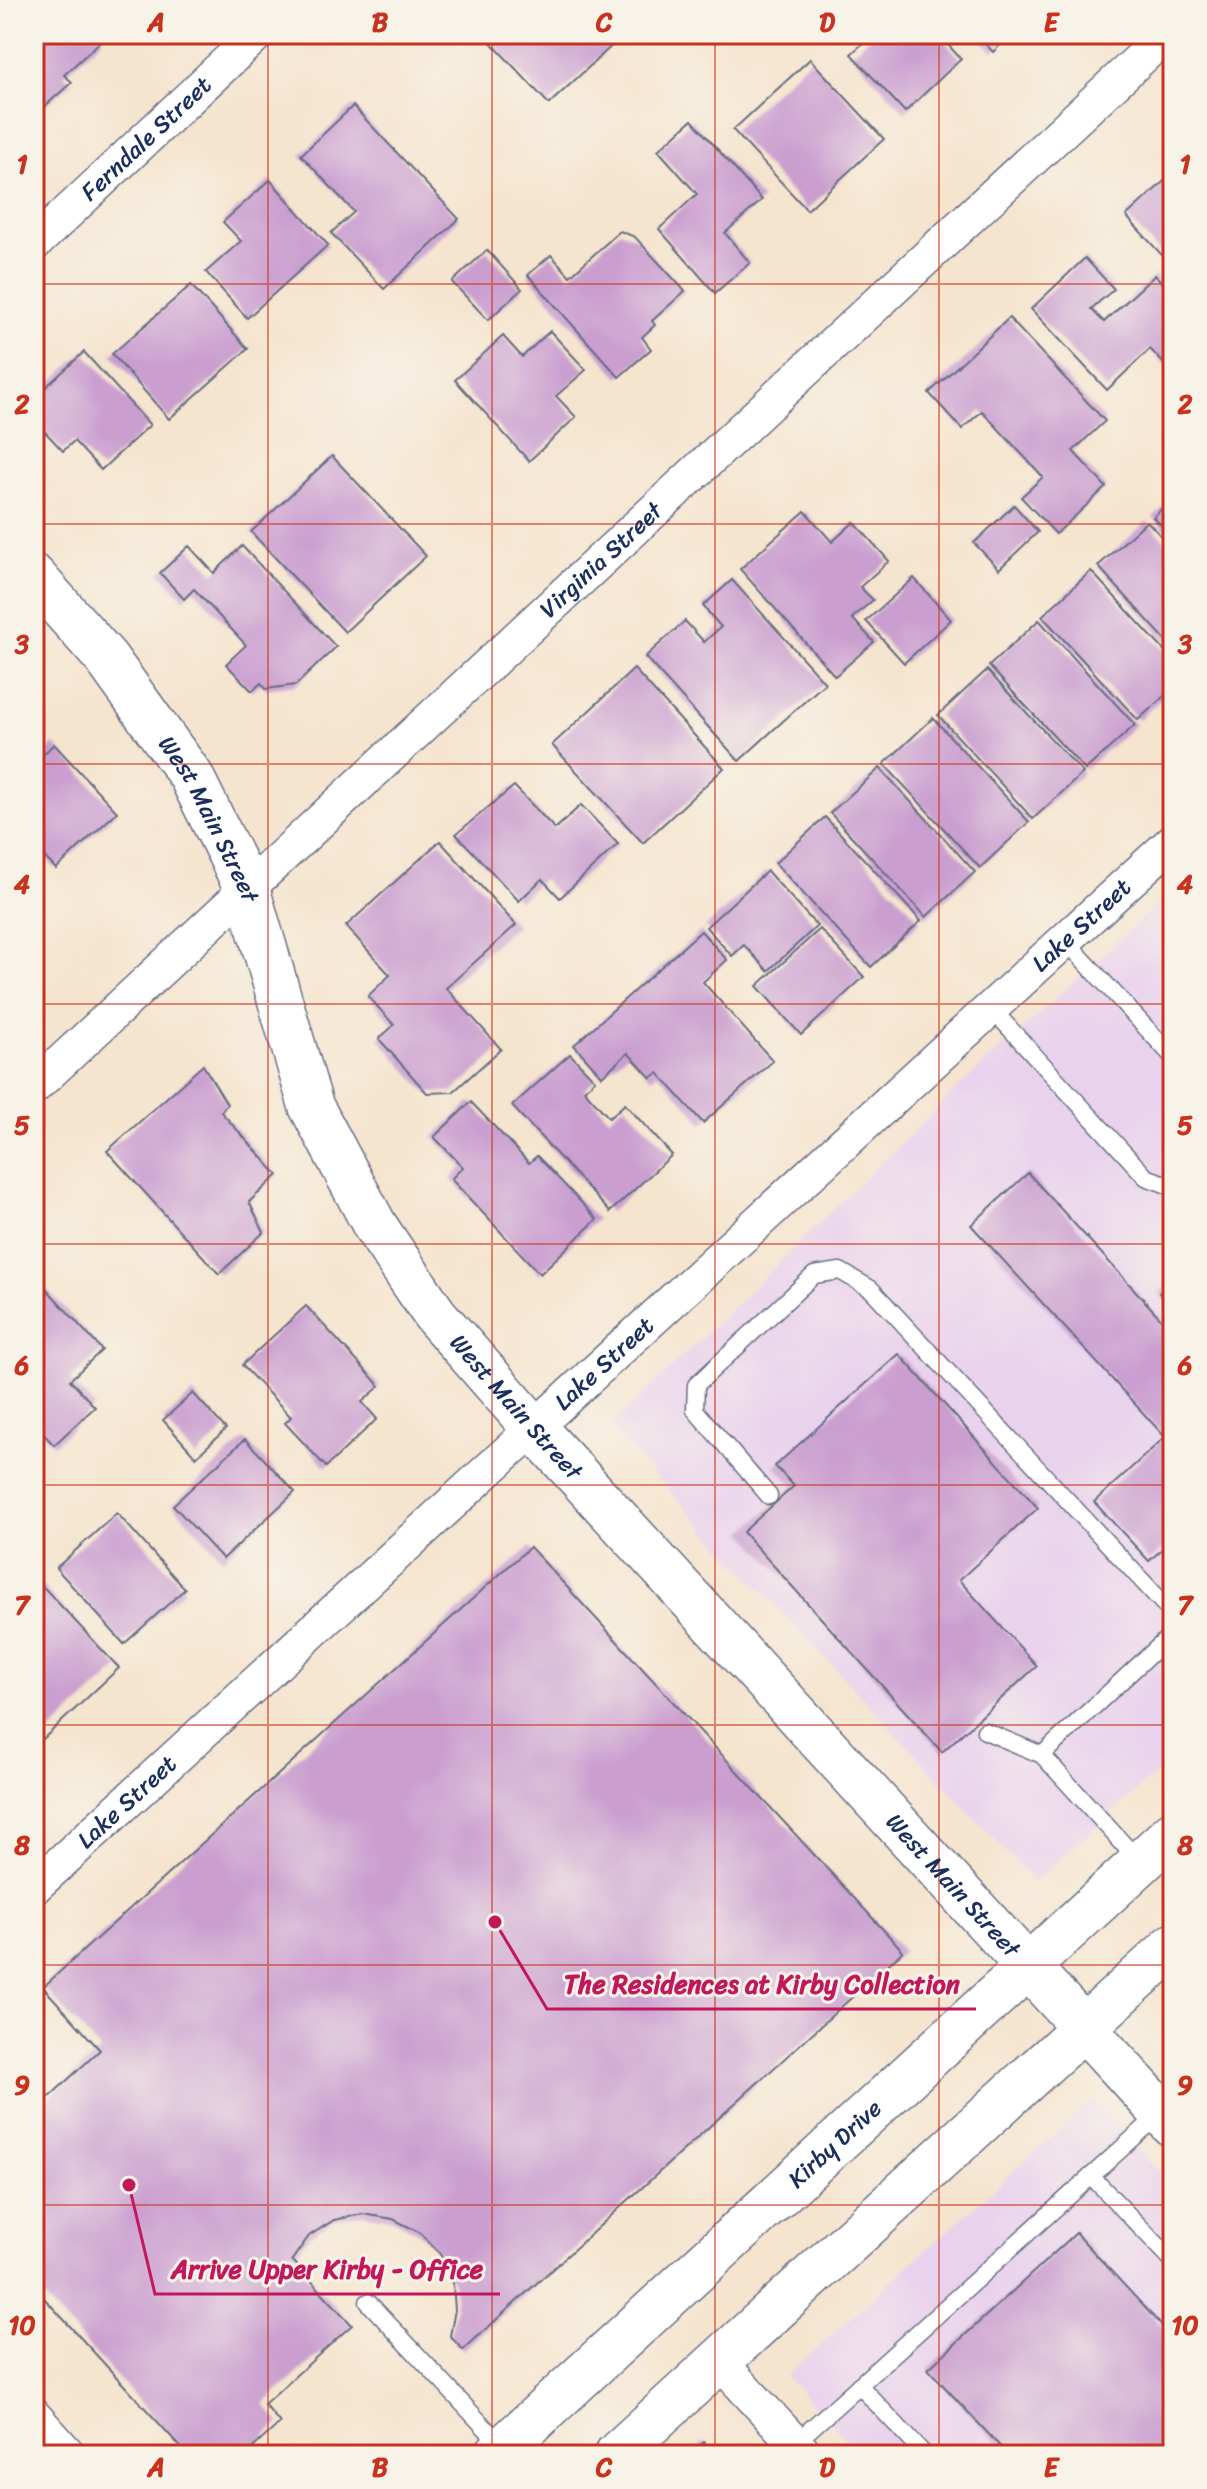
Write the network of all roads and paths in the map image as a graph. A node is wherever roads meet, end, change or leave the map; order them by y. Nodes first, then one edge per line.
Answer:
1 (257, 34) edge
2 (1167, 34) edge
3 (34, 244) edge
4 (34, 577) edge
5 (1173, 841) edge
6 (248, 891) junction
7 (1065, 940) junction
8 (991, 1008) junction
9 (1173, 1057) edge
10 (34, 1087) edge
11 (1173, 1187) edge
12 (533, 1427) junction
13 (769, 1496) dead end
14 (1173, 1614) edge
15 (1173, 1633) edge
16 (985, 1731) dead end
17 (1042, 1755) junction
18 (1173, 1833) edge
19 (1141, 1863) junction
20 (34, 1887) edge
21 (1173, 1946) edge
22 (1028, 1967) junction
23 (1084, 2027) junction
24 (1167, 2119) edge
25 (1091, 2176) junction
26 (1173, 2261) edge
27 (368, 2302) dead end
28 (719, 2361) junction
29 (859, 2385) junction
30 (34, 2416) edge
31 (801, 2449) edge
32 (500, 2452) edge
33 (69, 2455) edge
34 (616, 2455) edge
35 (925, 2455) edge

1 - 3 street, Ferndale Street
2 - 6 street, Virginia Street
4 - 6 street, West Main Street
5 - 7 street, Lake Street
6 - 10 street, Virginia Street
6 - 12 street, West Main Street
7 - 8 street, Lake Street
7 - 9 lane
8 - 11 lane
8 - 12 street, Lake Street
12 - 20 street, Lake Street
12 - 22 street, West Main Street
13 - 14 lane
15 - 17 lane
16 - 17 lane
17 - 19 lane
18 - 19 street, Kirby Drive
19 - 22 street, Kirby Drive
21 - 23 street
22 - 23 street, West Main Street
22 - 32 street, Kirby Drive
23 - 24 street, West Main Street
23 - 28 street
24 - 25 lane
25 - 26 lane
25 - 29 lane
27 - 32 lane
28 - 31 street
28 - 34 street
29 - 31 lane
29 - 35 lane
30 - 33 street

